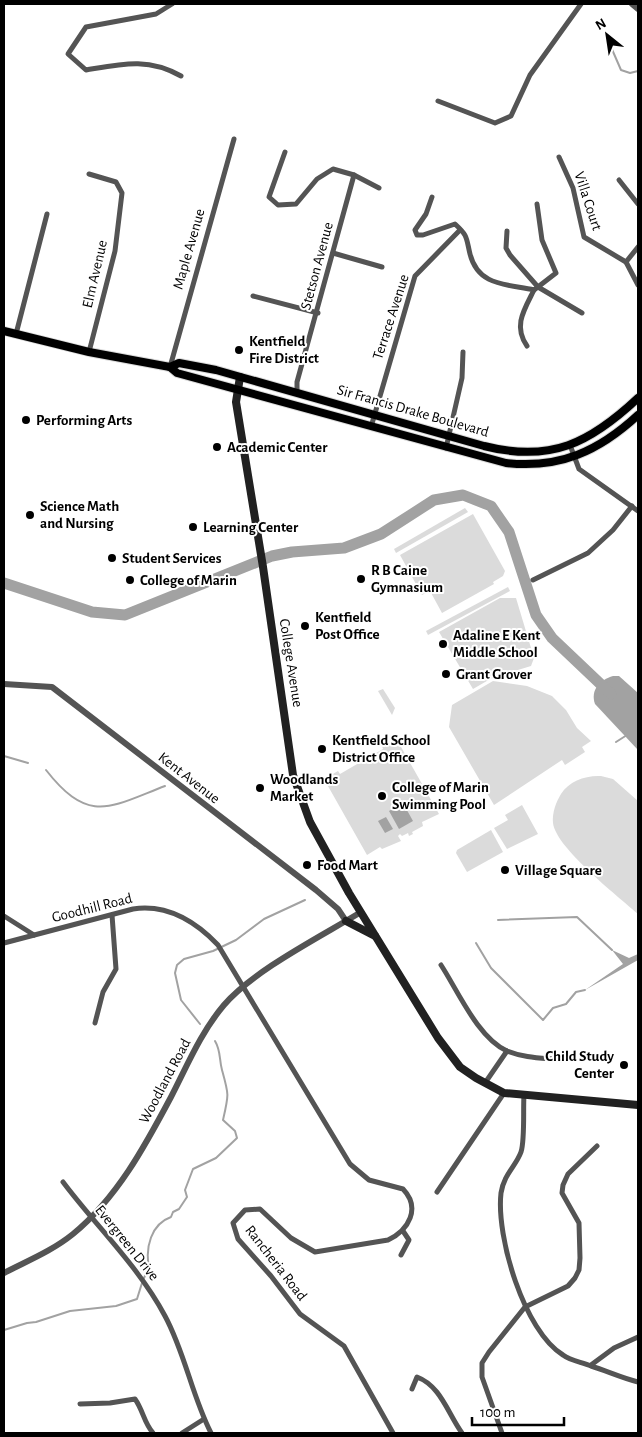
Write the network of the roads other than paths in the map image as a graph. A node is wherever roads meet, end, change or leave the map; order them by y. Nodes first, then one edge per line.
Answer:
1 (172, 4) edge
2 (581, 4) edge
3 (632, 4) edge
4 (638, 9) edge
5 (181, 76) dead end
6 (438, 101) dead end
7 (234, 139) dead end
8 (285, 152) dead end
9 (559, 157) dead end
10 (89, 174) dead end
11 (354, 175) junction
12 (619, 180) dead end
13 (379, 188) dead end
14 (432, 197) dead end
15 (538, 204) dead end
16 (638, 204) edge
17 (47, 214) dead end
18 (460, 230) junction
19 (506, 231) dead end
20 (638, 247) edge
21 (333, 254) junction
22 (626, 262) junction
23 (382, 266) dead end
24 (638, 285) edge
25 (536, 288) junction
26 (253, 296) dead end
27 (318, 313) junction
28 (582, 313) dead end
29 (4, 331) edge
30 (16, 334) junction
31 (527, 346) dead end
32 (89, 352) junction
33 (463, 352) dead end
34 (170, 367) junction
35 (240, 377) junction
36 (236, 389) junction
37 (297, 393) junction
38 (638, 398) edge
39 (375, 415) junction
40 (638, 415) edge
41 (371, 427) junction
42 (449, 436) junction
43 (570, 445) junction
44 (446, 448) junction
45 (574, 457) junction
46 (632, 506) junction
47 (638, 511) edge
48 (533, 580) dead end
49 (4, 684) edge
50 (361, 912) junction
51 (112, 915) junction
52 (4, 916) edge
53 (346, 921) junction
54 (34, 935) junction
55 (376, 936) junction
56 (4, 943) edge
57 (441, 965) dead end
58 (244, 986) junction
59 (95, 1023) dead end
60 (507, 1050) junction
61 (561, 1060) dead end
62 (485, 1084) junction
63 (504, 1092) junction
64 (524, 1095) junction
65 (638, 1105) edge
66 (597, 1146) dead end
67 (63, 1182) dead end
68 (437, 1192) dead end
69 (90, 1219) junction
70 (403, 1231) junction
71 (401, 1255) dead end
72 (4, 1273) edge
73 (525, 1307) junction
74 (638, 1337) edge
75 (591, 1365) junction
76 (638, 1382) edge
77 (412, 1389) dead end
78 (80, 1404) dead end
79 (204, 1419) junction
80 (153, 1433) edge
81 (182, 1433) edge
82 (211, 1433) edge
83 (393, 1433) edge
84 (462, 1433) edge
85 (502, 1433) edge

1 - 5 street
2 - 6 street
3 - 4 street
7 - 34 street, Maple Avenue
8 - 11 street
9 - 22 street, Villa Court
10 - 32 street, Elm Avenue
11 - 13 street
11 - 21 street, Stetson Avenue
12 - 16 street
14 - 18 street
15 - 25 street
17 - 30 street
18 - 25 street
18 - 39 street, Terrace Avenue
19 - 25 street
20 - 22 street
21 - 23 street
21 - 27 street, Stetson Avenue
22 - 24 street
25 - 28 street
25 - 31 street
26 - 27 street
27 - 37 street, Stetson Avenue
29 - 30 main road, Sir Francis Drake Boulevard
30 - 32 main road, Sir Francis Drake Boulevard
32 - 34 main road, Sir Francis Drake Boulevard
33 - 42 street
34 - 35 main road, Sir Francis Drake Boulevard
34 - 36 main road, Sir Francis Drake Boulevard
35 - 36 main road, College Avenue
35 - 37 main road, Sir Francis Drake Boulevard
36 - 41 main road, Sir Francis Drake Boulevard
36 - 50 main road, College Avenue
37 - 39 main road, Sir Francis Drake Boulevard
38 - 43 main road, Sir Francis Drake Boulevard
39 - 41 street, Terrace Avenue
39 - 42 main road, Sir Francis Drake Boulevard
40 - 45 main road, Sir Francis Drake Boulevard
41 - 44 main road, Sir Francis Drake Boulevard
42 - 43 main road, Sir Francis Drake Boulevard
42 - 44 street
43 - 45 street
44 - 45 main road, Sir Francis Drake Boulevard
45 - 46 street
46 - 47 street
46 - 48 street
49 - 53 street, Kent Avenue
50 - 53 street, Woodland Road
50 - 55 main road, College Avenue
51 - 54 street, Goodhill Road
51 - 58 street, Goodhill Road
51 - 59 street
52 - 54 street
53 - 55 main road
53 - 58 street, Woodland Road
54 - 56 street, Goodhill Road
55 - 62 main road, College Avenue
57 - 60 street
58 - 69 street, Woodland Road
58 - 70 street
60 - 61 street
60 - 62 street
62 - 63 main road, College Avenue
63 - 64 main road, College Avenue
63 - 68 street
64 - 65 main road, College Avenue
64 - 73 street
66 - 73 street
67 - 69 street, Evergreen Drive
69 - 72 street, Woodland Road
69 - 79 street, Evergreen Drive
70 - 71 street
70 - 83 street, Rancheria Road
73 - 75 street
73 - 85 street
74 - 75 street
75 - 76 street
77 - 84 street
78 - 80 street
79 - 81 street
79 - 82 street, Evergreen Drive

